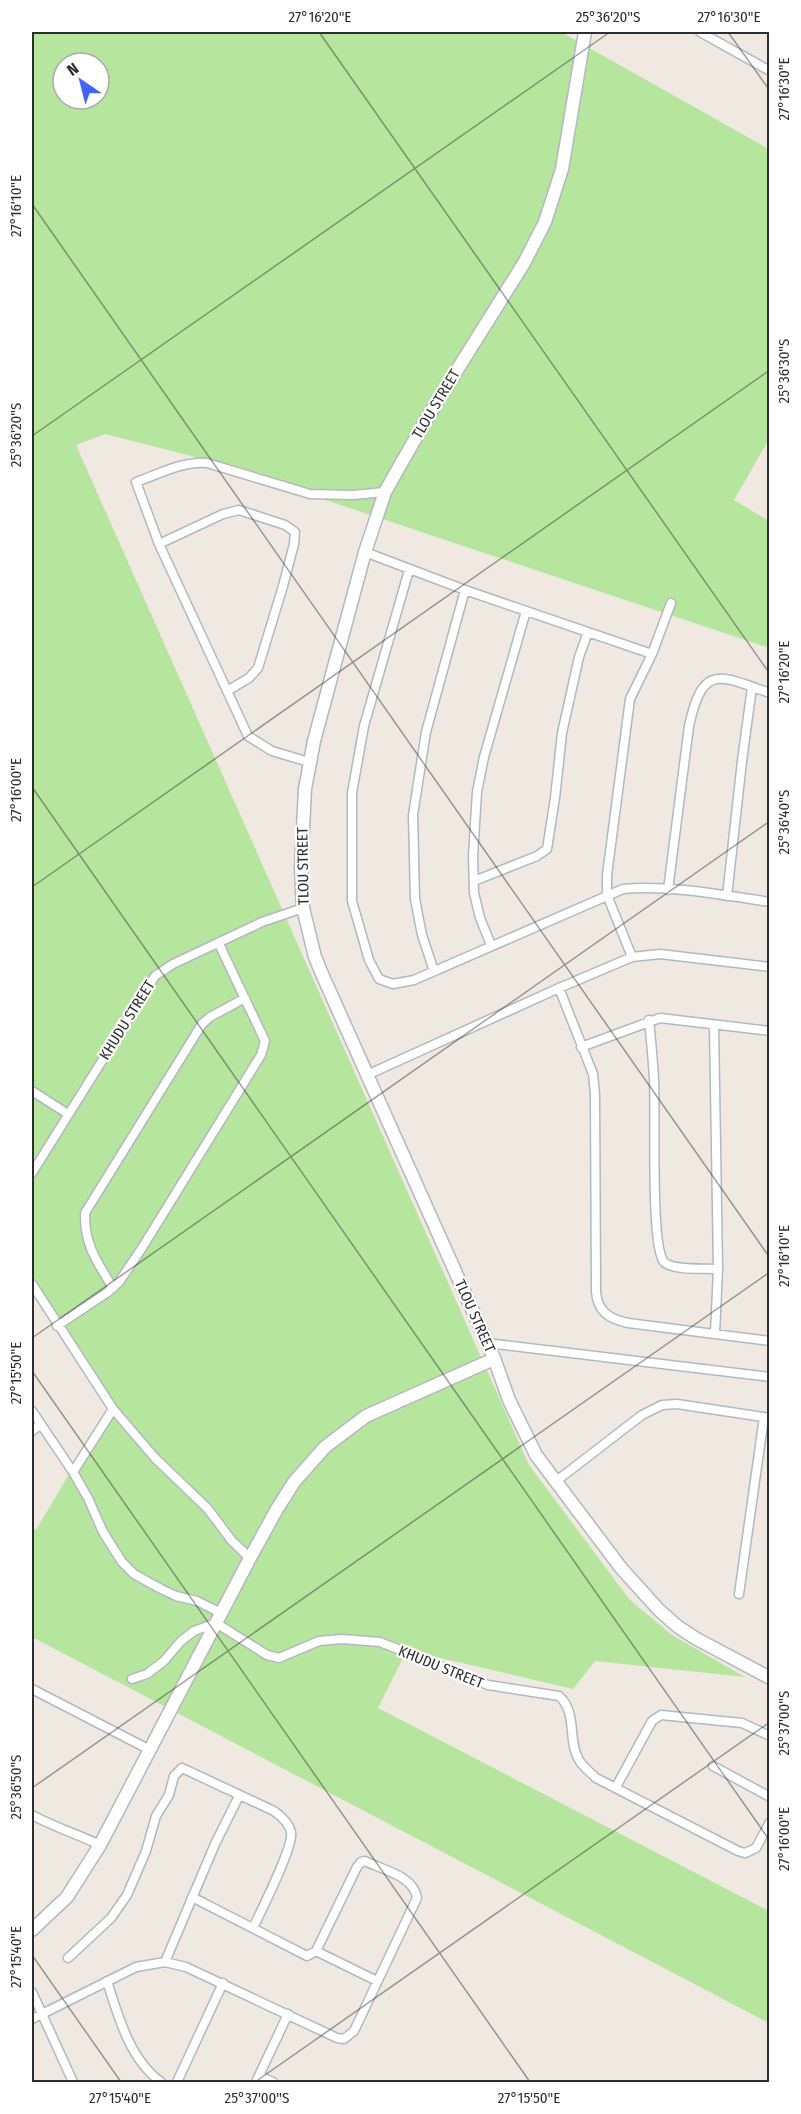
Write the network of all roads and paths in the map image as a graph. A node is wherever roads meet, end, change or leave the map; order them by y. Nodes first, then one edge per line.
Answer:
1 (585, 32) edge
2 (700, 32) edge
3 (770, 71) edge
4 (386, 492) junction
5 (159, 544) junction
6 (365, 552) junction
7 (409, 570) junction
8 (465, 590) junction
9 (671, 603) dead end
10 (526, 611) junction
11 (588, 632) junction
12 (652, 654) junction
13 (752, 687) junction
14 (227, 691) junction
15 (770, 693) edge
16 (309, 762) junction
17 (474, 881) junction
18 (668, 890) junction
19 (607, 895) junction
20 (728, 896) junction
21 (770, 902) edge
22 (303, 908) junction
23 (219, 944) junction
24 (491, 945) junction
25 (632, 957) junction
26 (770, 967) edge
27 (435, 971) junction
28 (559, 987) junction
29 (245, 998) junction
30 (649, 1020) junction
31 (714, 1025) junction
32 (770, 1031) edge
33 (581, 1047) junction
34 (367, 1075) junction
35 (32, 1091) edge
36 (68, 1114) junction
37 (32, 1173) edge
38 (718, 1269) junction
39 (32, 1284) edge
40 (113, 1288) junction
41 (57, 1326) junction
42 (715, 1333) junction
43 (770, 1341) edge
44 (487, 1343) junction
45 (494, 1359) junction
46 (770, 1377) edge
47 (113, 1409) junction
48 (32, 1411) edge
49 (767, 1418) edge
50 (40, 1425) junction
51 (32, 1431) edge
52 (73, 1472) junction
53 (555, 1482) junction
54 (250, 1558) junction
55 (739, 1594) dead end
56 (218, 1618) junction
57 (770, 1678) edge
58 (132, 1679) dead end
59 (32, 1689) edge
60 (770, 1736) edge
61 (150, 1750) junction
62 (713, 1766) dead end
63 (616, 1788) junction
64 (239, 1796) junction
65 (770, 1797) edge
66 (32, 1815) edge
67 (770, 1822) edge
68 (100, 1845) junction
69 (192, 1897) junction
70 (253, 1928) junction
71 (32, 1930) edge
72 (316, 1951) junction
73 (68, 1958) dead end
74 (165, 1962) junction
75 (107, 1981) junction
76 (377, 1981) junction
77 (223, 1983) junction
78 (32, 1992) edge
79 (42, 2014) junction
80 (288, 2014) junction
81 (32, 2019) edge
82 (258, 2079) edge
83 (73, 2082) edge
84 (161, 2082) edge
85 (177, 2082) edge
86 (273, 2082) edge

1 - 4 street, TLOU STREET
2 - 3 street
4 - 5 street
4 - 6 street, TLOU STREET
5 - 14 street
5 - 14 street
6 - 7 street
6 - 16 street, TLOU STREET
7 - 8 street
7 - 27 street
8 - 10 street
8 - 27 street
9 - 12 street
10 - 11 street
10 - 17 street
11 - 12 street
11 - 17 street
12 - 19 street
13 - 15 street
13 - 18 street
13 - 20 street
14 - 16 street
16 - 22 street, TLOU STREET
17 - 24 street
18 - 19 street
18 - 20 street
19 - 24 street
19 - 25 street
20 - 21 street
22 - 23 street, KHUDU STREET
22 - 34 street, TLOU STREET
23 - 29 street
23 - 36 street, KHUDU STREET
24 - 27 street
25 - 26 street
25 - 28 street
28 - 33 street
28 - 34 street
29 - 40 street
29 - 40 street
30 - 31 street
30 - 33 street
30 - 38 street
31 - 32 street
31 - 38 street
33 - 42 street
34 - 44 street, TLOU STREET
35 - 36 street
36 - 37 street, KHUDU STREET
38 - 42 street
39 - 41 street
40 - 41 street
41 - 47 street
42 - 43 street
44 - 45 street, TLOU STREET
44 - 46 street
45 - 53 street, TLOU STREET
45 - 54 street
47 - 52 street
47 - 54 street
48 - 50 street
49 - 53 street
49 - 55 street
50 - 51 street
50 - 52 street
52 - 56 street
53 - 57 street, TLOU STREET
54 - 56 street
56 - 58 street
56 - 61 street
56 - 63 street, KHUDU STREET
59 - 61 street
60 - 63 street
61 - 68 street
62 - 65 street
63 - 67 street, KHUDU STREET
64 - 69 street
64 - 70 street
64 - 73 street
66 - 68 street
68 - 71 street
69 - 70 street
69 - 74 street
70 - 72 street
72 - 76 street
72 - 76 street
74 - 75 street
74 - 77 street
75 - 79 street
75 - 84 street
76 - 80 street
77 - 80 street
77 - 85 street
78 - 79 street
79 - 81 street
79 - 83 street
80 - 82 street
82 - 86 street

